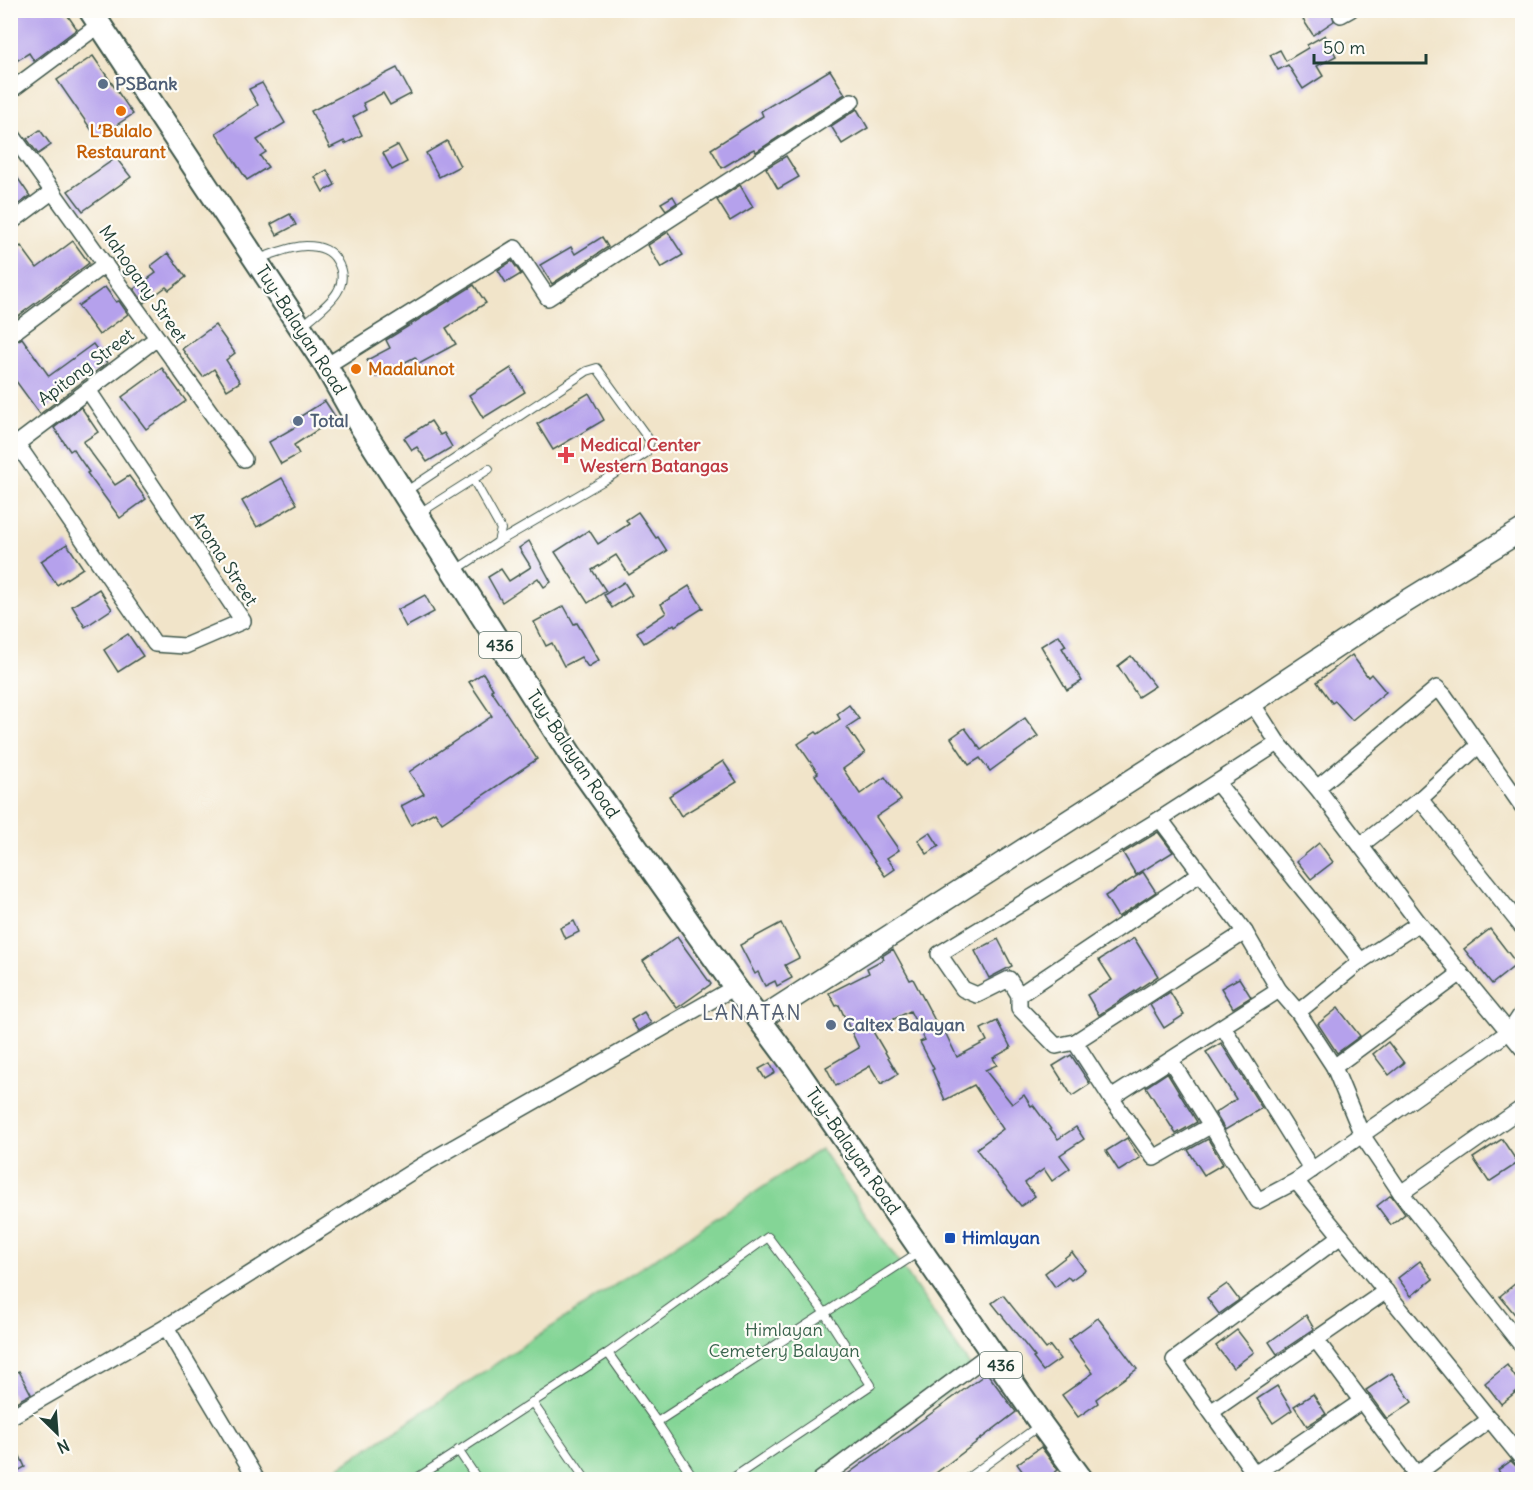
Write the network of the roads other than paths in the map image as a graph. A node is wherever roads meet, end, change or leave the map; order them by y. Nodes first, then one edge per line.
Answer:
1 (94, 18) edge
2 (10, 91) edge
3 (852, 101) dead end
4 (10, 132) edge
5 (53, 191) junction
6 (10, 223) edge
7 (256, 260) junction
8 (105, 264) junction
9 (299, 329) junction
10 (10, 335) edge
11 (157, 338) junction
12 (326, 366) junction
13 (88, 390) junction
14 (14, 446) edge
15 (244, 459) dead end
16 (489, 469) dead end
17 (473, 479) junction
18 (403, 493) junction
19 (417, 515) junction
20 (1522, 530) edge
21 (498, 542) junction
22 (453, 571) junction
23 (1252, 703) junction
24 (1278, 743) junction
25 (1479, 745) junction
26 (1217, 783) junction
27 (1317, 788) junction
28 (1420, 799) junction
29 (1522, 806) edge
30 (1160, 819) junction
31 (1361, 845) junction
32 (1200, 873) junction
33 (1419, 923) junction
34 (1522, 927) edge
35 (1245, 932) junction
36 (1361, 961) junction
37 (1461, 973) junction
38 (735, 987) junction
39 (1279, 990) junction
40 (1019, 995) junction
41 (1298, 1012) junction
42 (1522, 1013) edge
43 (760, 1019) junction
44 (1223, 1027) junction
45 (1510, 1031) junction
46 (1075, 1042) junction
47 (1522, 1048) edge
48 (1171, 1061) junction
49 (1334, 1067) junction
50 (1111, 1098) junction
51 (1522, 1108) edge
52 (1210, 1126) junction
53 (1362, 1135) junction
54 (1312, 1170) junction
55 (1296, 1181) junction
56 (1401, 1193) junction
57 (1341, 1236) junction
58 (922, 1250) junction
59 (1386, 1292) junction
60 (824, 1312) junction
61 (166, 1327) junction
62 (1316, 1340) junction
63 (1522, 1346) edge
64 (992, 1352) junction
65 (608, 1353) junction
66 (1362, 1401) junction
67 (532, 1402) junction
68 (1211, 1412) junction
69 (10, 1417) edge
70 (1490, 1419) junction
71 (657, 1422) junction
72 (1041, 1424) junction
73 (458, 1450) junction
74 (1522, 1459) edge
75 (425, 1476) edge
76 (1257, 1477) edge
77 (1412, 1477) edge
78 (257, 1479) edge
79 (414, 1479) edge
80 (478, 1479) edge
81 (586, 1479) edge
82 (695, 1479) edge
83 (730, 1479) edge
84 (820, 1479) edge
85 (965, 1479) edge
86 (1082, 1479) edge

1 - 2 street
1 - 7 main road, Tuy-Balayan Road / 436
3 - 12 street
4 - 5 street, Mahogany Street
5 - 6 street
5 - 8 street, Mahogany Street
7 - 9 main road, Tuy-Balayan Road / 436
7 - 9 lane
8 - 10 street
8 - 11 street, Mahogany Street
9 - 12 main road, Tuy-Balayan Road / 436
11 - 13 street, Apitong Street
11 - 15 street, Mahogany Street
12 - 18 main road, Tuy-Balayan Road / 436
13 - 14 street, Apitong Street
13 - 14 street, Aroma Street
16 - 17 lane
17 - 19 lane
17 - 21 lane
18 - 19 main road, Tuy-Balayan Road / 436
18 - 21 lane
19 - 22 main road, Tuy-Balayan Road / 436
20 - 23 street
21 - 22 lane
22 - 38 main road, Tuy-Balayan Road / 436
23 - 24 street
23 - 43 street
24 - 26 street
24 - 27 street
25 - 27 street
25 - 28 street
25 - 29 street
26 - 30 street
26 - 36 street
27 - 31 street
28 - 31 street
28 - 34 street
30 - 32 street
30 - 40 street
31 - 33 street
32 - 35 street
32 - 40 street
33 - 36 street
33 - 37 street
35 - 39 street
35 - 46 street
36 - 41 street
37 - 45 street
37 - 49 street
38 - 43 main road, Tuy-Balayan Road / 436
38 - 61 street
39 - 41 street
39 - 44 street
40 - 46 street
41 - 49 street
42 - 45 street
43 - 58 main road, Tuy-Balayan Road / 436
44 - 48 street
44 - 54 street
45 - 47 street
45 - 53 street
46 - 50 street
48 - 50 street
48 - 52 street
49 - 53 street
50 - 52 street
51 - 56 street
52 - 55 street
53 - 54 street
53 - 56 street
54 - 55 street
55 - 57 street
56 - 63 street
57 - 59 street
57 - 68 street
58 - 60 lane
58 - 64 main road, Tuy-Balayan Road / 436
59 - 62 street
59 - 70 street
60 - 65 lane
60 - 71 lane
60 - 83 lane
61 - 69 street
61 - 78 street
62 - 66 street
62 - 68 street
64 - 72 main road, Tuy-Balayan Road / 436
64 - 84 street
65 - 67 lane
65 - 71 lane
66 - 76 street
66 - 77 street
67 - 73 lane
67 - 81 lane
68 - 76 street
70 - 74 street
70 - 77 street
71 - 82 lane
72 - 85 lane
72 - 86 main road, Tuy-Balayan Road / 436
73 - 75 lane
73 - 80 lane
75 - 79 lane

